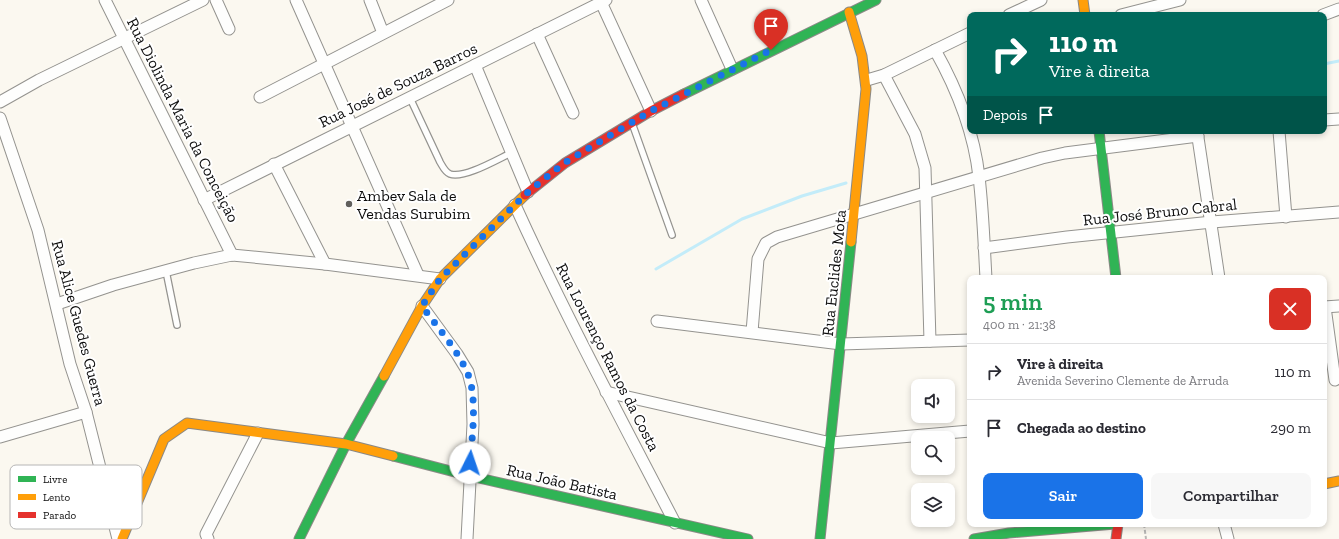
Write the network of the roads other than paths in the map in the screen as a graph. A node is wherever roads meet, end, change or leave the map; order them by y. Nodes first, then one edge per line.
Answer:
1 (105, 0) edge
2 (203, 0) edge
3 (216, 0) edge
4 (296, 0) edge
5 (370, 0) edge
6 (448, 0) edge
7 (701, 0) edge
8 (876, 0) edge
9 (1041, 0) edge
10 (1083, 0) edge
11 (1180, 0) edge
12 (602, 1) edge
13 (1339, 9) edge
14 (849, 12) junction
15 (1015, 12) edge
16 (1085, 12) edge
17 (1133, 12) edge
18 (1327, 14) edge
19 (229, 29) dead end
20 (383, 33) junction
21 (537, 34) junction
22 (967, 34) edge
23 (124, 39) junction
24 (935, 50) junction
25 (324, 63) junction
26 (475, 65) junction
27 (732, 69) junction
28 (884, 75) junction
29 (867, 80) junction
30 (260, 97) dead end
31 (410, 98) junction
32 (0, 102) edge
33 (651, 111) junction
34 (573, 113) dead end
35 (0, 118) edge
36 (1339, 119) edge
37 (1327, 120) edge
38 (632, 122) junction
39 (967, 122) edge
40 (352, 125) junction
41 (970, 134) edge
42 (1099, 134) edge
43 (1192, 134) edge
44 (1198, 134) edge
45 (1279, 134) edge
46 (1101, 149) junction
47 (512, 153) junction
48 (274, 164) junction
49 (979, 176) junction
50 (528, 192) junction
51 (926, 192) junction
52 (204, 200) junction
53 (515, 205) junction
54 (1339, 212) edge
55 (855, 213) junction
56 (1286, 217) junction
57 (1212, 222) junction
58 (1111, 233) junction
59 (672, 235) dead end
60 (984, 248) junction
61 (232, 255) junction
62 (325, 264) junction
63 (166, 270) junction
64 (418, 275) junction
65 (986, 275) edge
66 (1116, 275) edge
67 (1219, 275) edge
68 (440, 279) junction
69 (57, 304) junction
70 (422, 306) junction
71 (1339, 306) edge
72 (1327, 307) edge
73 (657, 321) dead end
74 (177, 325) dead end
75 (1327, 325) edge
76 (752, 332) junction
77 (967, 340) edge
78 (930, 341) junction
79 (841, 344) junction
80 (1333, 380) edge
81 (606, 392) junction
82 (86, 412) junction
83 (967, 431) edge
84 (258, 432) junction
85 (0, 437) edge
86 (831, 443) junction
87 (346, 444) junction
88 (99, 465) edge
89 (470, 476) junction
90 (1339, 481) edge
91 (1327, 483) edge
92 (142, 491) edge
93 (675, 522) junction
94 (1079, 527) edge
95 (1118, 527) edge
96 (1225, 527) edge
97 (115, 529) edge
98 (126, 529) edge
99 (1006, 533) edge
100 (118, 539) edge
101 (122, 539) edge
102 (208, 539) edge
103 (299, 539) edge
104 (467, 539) edge
105 (748, 539) edge
106 (820, 539) edge
107 (974, 539) edge
108 (1116, 539) edge
109 (1228, 539) edge

1 - 23 street, Rua Diolinda Maria da Conceição
2 - 23 street
3 - 19 street
4 - 25 street
5 - 20 street
6 - 20 street
7 - 27 street
8 - 14 main road
9 - 15 street
10 - 16 main road
11 - 17 street
12 - 21 street, Rua José de Souza Barros
12 - 33 street
13 - 18 street
14 - 27 main road
14 - 29 main road, Rua Euclides Mota
20 - 25 street
21 - 26 street, Rua José de Souza Barros
21 - 34 street
22 - 24 street
23 - 32 street
23 - 52 street, Rua Diolinda Maria da Conceição
24 - 28 street
24 - 39 street
25 - 30 street
25 - 40 street
26 - 31 street, Rua José de Souza Barros
26 - 47 street
27 - 33 main road
28 - 29 street
28 - 51 street
29 - 55 main road, Rua Euclides Mota
31 - 40 street, Rua José de Souza Barros
31 - 47 lane
33 - 38 main road
35 - 69 street, Rua Alice Guedes Guerra
36 - 37 street
38 - 50 main road
38 - 59 lane
40 - 48 street, Rua José de Souza Barros
40 - 64 street
41 - 49 street
42 - 46 main road
43 - 46 street
44 - 57 street
45 - 56 street
46 - 49 street
46 - 58 main road
47 - 50 street
48 - 52 street, Rua José de Souza Barros
48 - 62 street
49 - 51 street
49 - 60 street
50 - 53 main road
51 - 55 street
51 - 78 street
52 - 61 street, Rua Diolinda Maria da Conceição
53 - 68 main road
53 - 81 street, Rua Lourenço Ramos da Costa
54 - 56 street, Rua José Bruno Cabral
55 - 76 street
55 - 79 main road, Rua Euclides Mota
56 - 57 street, Rua José Bruno Cabral
57 - 58 street, Rua José Bruno Cabral
57 - 67 street
58 - 60 street, Rua José Bruno Cabral
58 - 66 main road
60 - 65 street
61 - 62 street
61 - 63 street
62 - 64 street
63 - 69 street
63 - 74 lane
64 - 68 street
68 - 70 main road
69 - 82 street, Rua Alice Guedes Guerra
70 - 87 main road
70 - 89 street
71 - 72 street
73 - 76 street
75 - 80 street
76 - 79 street
77 - 78 street
78 - 79 street
79 - 86 main road, Rua Euclides Mota
81 - 86 street
81 - 93 street, Rua Lourenço Ramos da Costa
82 - 85 street
82 - 88 street, Rua Alice Guedes Guerra
83 - 86 street
84 - 87 main road, Rua João Batista
84 - 92 main road, Rua João Batista
84 - 102 street
86 - 106 main road, Rua Euclides Mota
87 - 89 main road, Rua João Batista
87 - 103 main road
89 - 93 main road, Rua João Batista
89 - 104 street
90 - 91 main road
93 - 105 main road, Rua João Batista
94 - 99 main road
95 - 108 main road
96 - 109 street
97 - 100 street, Rua Alice Guedes Guerra
98 - 101 main road, Rua João Batista
99 - 107 main road

